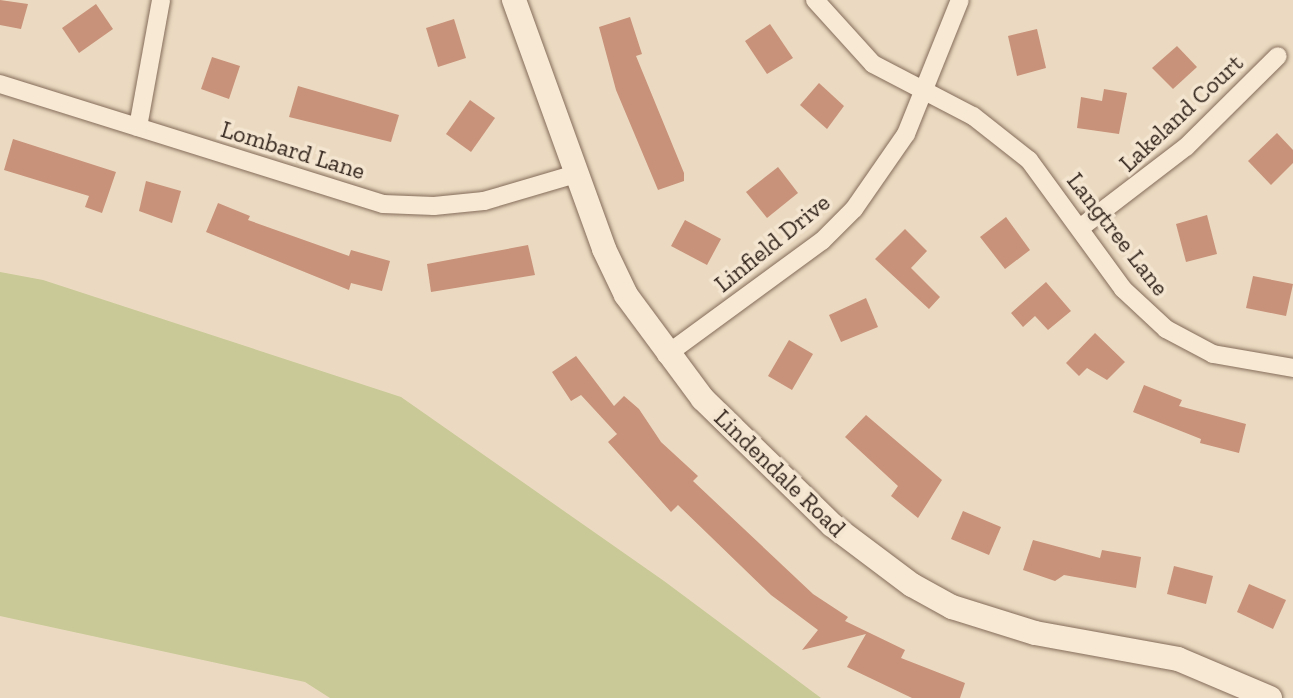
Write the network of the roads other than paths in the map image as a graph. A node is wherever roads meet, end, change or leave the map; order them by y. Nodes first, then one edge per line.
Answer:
1 (162, 0) edge
2 (514, 0) edge
3 (815, 0) edge
4 (960, 0) edge
5 (1278, 56) dead end
6 (0, 84) edge
7 (924, 92) junction
8 (138, 127) junction
9 (576, 174) junction
10 (1080, 228) junction
11 (666, 355) junction
12 (1293, 368) edge
13 (1270, 698) edge

1 - 8 street
2 - 9 street, Lindendale Road
3 - 7 street, Langtree Lane
4 - 7 street, Linfield Drive
5 - 10 street, Lakeland Court
6 - 8 street, Lombard Lane
7 - 10 street, Langtree Lane
7 - 11 street, Linfield Drive
8 - 9 street, Lombard Lane
9 - 11 street, Lindendale Road
10 - 12 street, Langtree Lane
11 - 13 street, Lindendale Road

